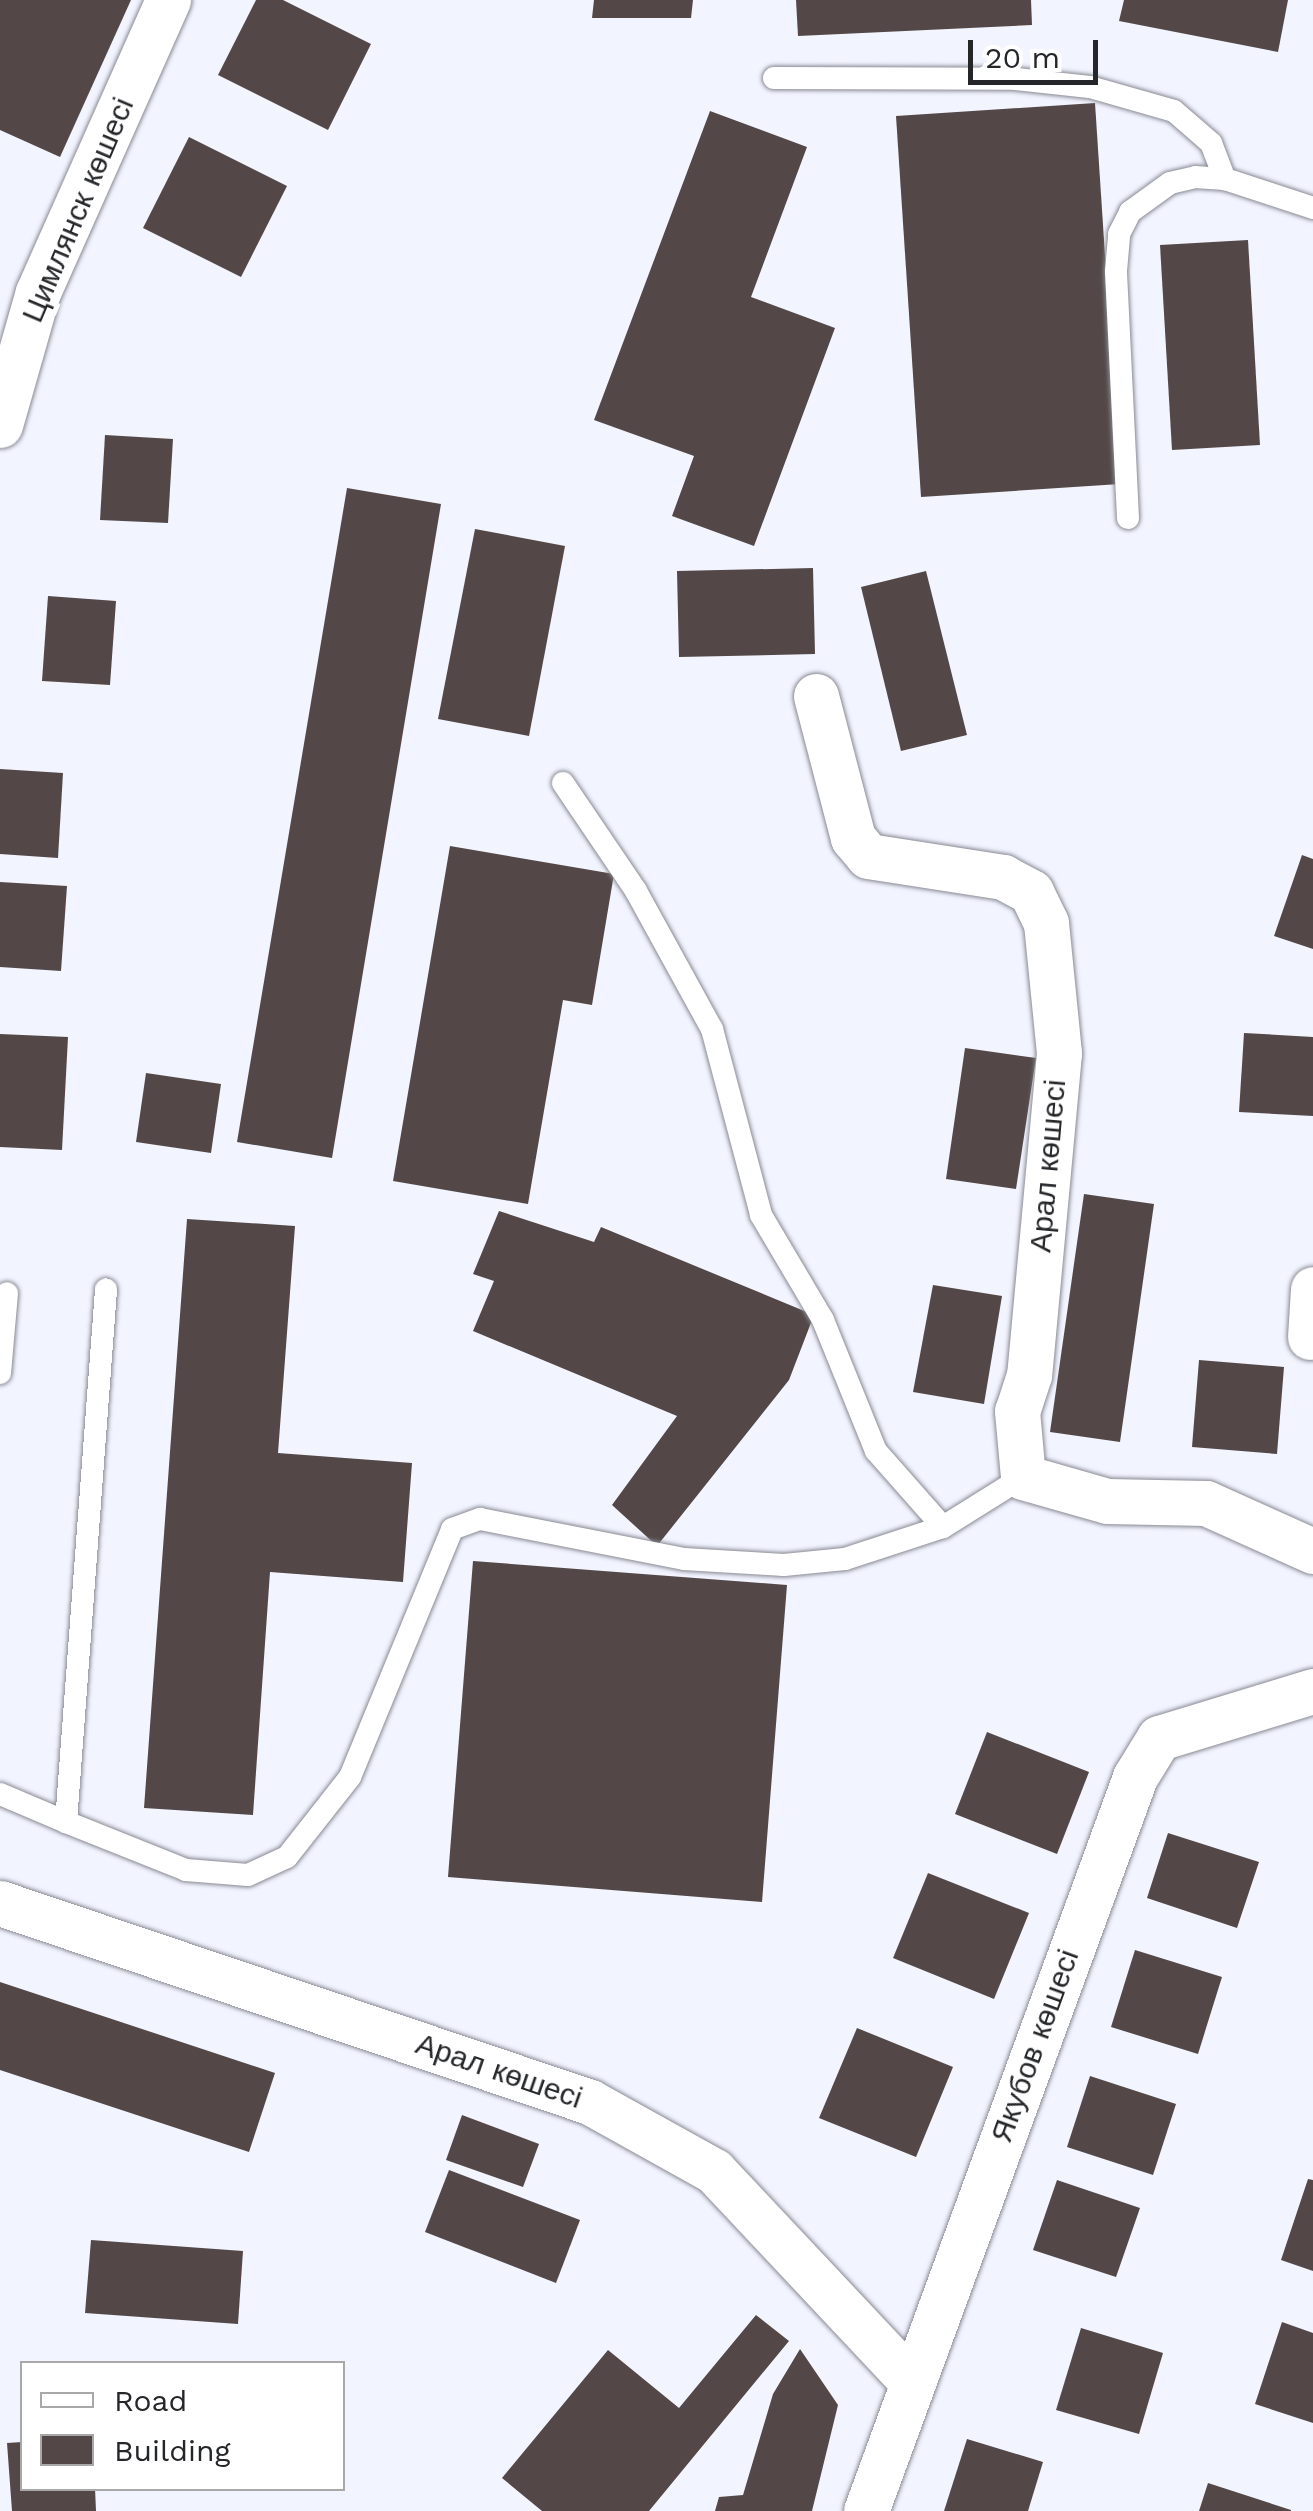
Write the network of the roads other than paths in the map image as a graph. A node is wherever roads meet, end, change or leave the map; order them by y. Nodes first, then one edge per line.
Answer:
1 (168, 0) edge
2 (774, 78) dead end
3 (1224, 179) junction
4 (1313, 208) edge
5 (0, 425) edge
6 (1128, 518) dead end
7 (816, 696) dead end
8 (562, 783) dead end
9 (1313, 1289) edge
10 (106, 1290) dead end
11 (7, 1293) dead end
12 (1310, 1337) dead end
13 (0, 1373) edge
14 (1023, 1477) junction
15 (943, 1526) junction
16 (1313, 1551) edge
17 (1313, 1691) edge
18 (0, 1794) edge
19 (66, 1822) junction
20 (0, 1903) edge
21 (911, 2381) junction
22 (866, 2511) edge

1 - 5 street, Цимлянск көшесі
2 - 3 lane
3 - 4 lane
3 - 6 lane
7 - 14 street, Арал көшесі
8 - 15 lane
9 - 12 street
10 - 19 lane
11 - 13 lane
14 - 15 lane
14 - 16 street
15 - 19 lane
17 - 21 street, Якубов көшесі
18 - 19 lane
20 - 21 street, Арал көшесі
21 - 22 street, Якубов көшесі

